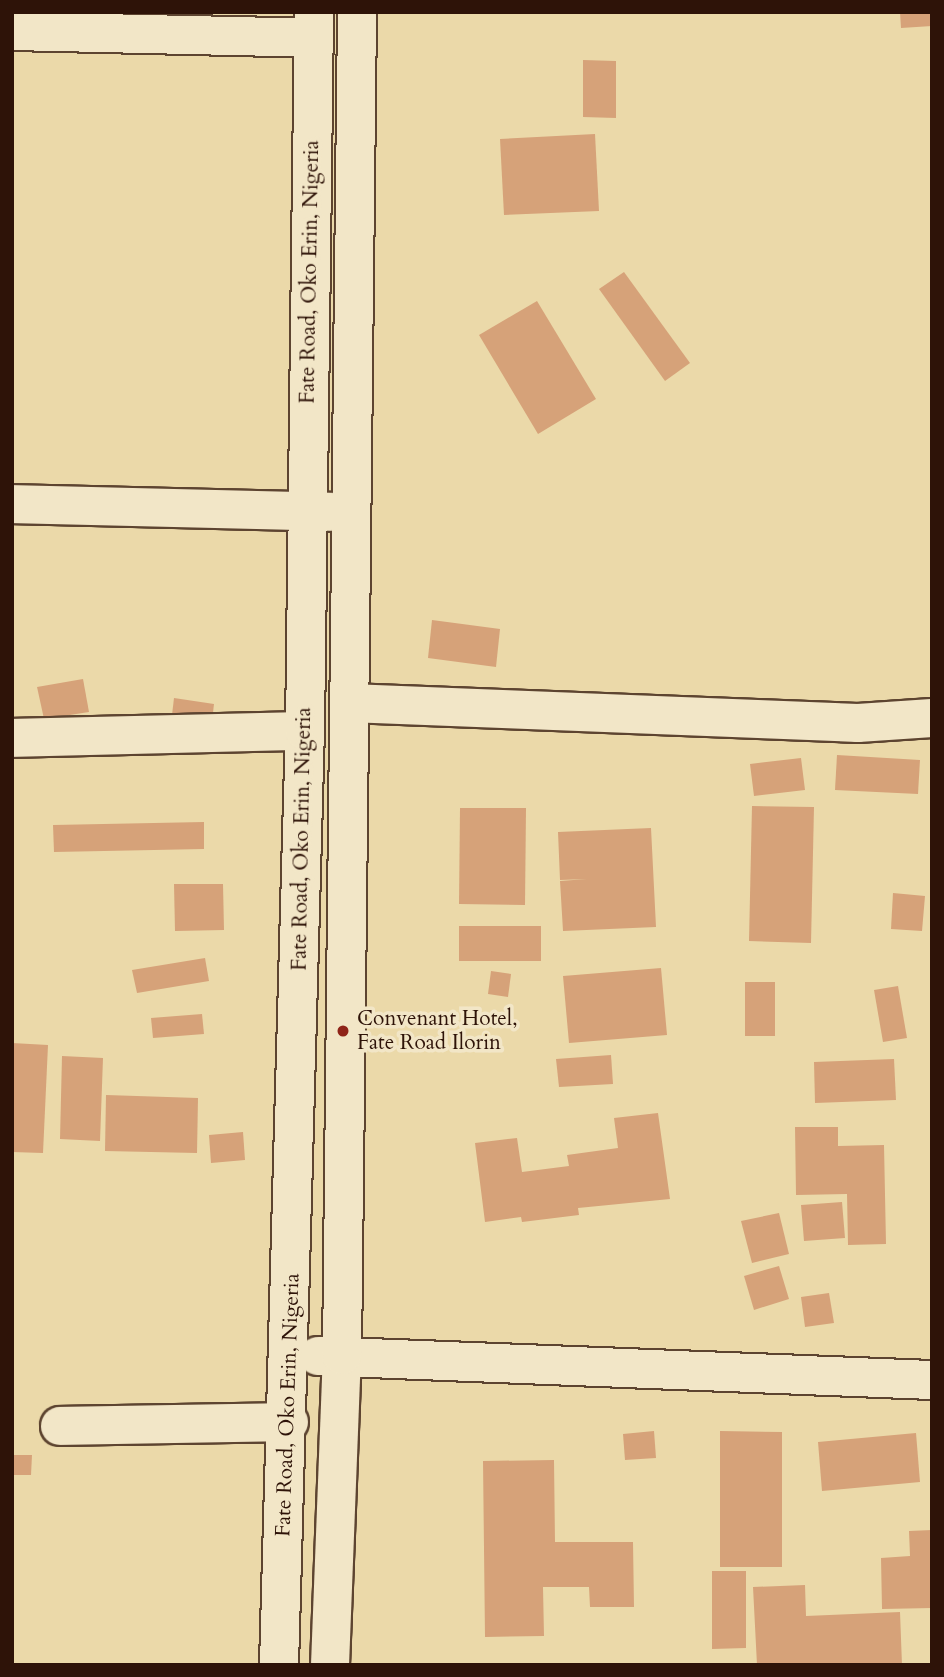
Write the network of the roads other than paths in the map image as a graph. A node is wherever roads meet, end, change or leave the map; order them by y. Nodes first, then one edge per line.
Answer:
1 (357, 12) edge
2 (314, 25) edge
3 (12, 31) edge
4 (12, 504) edge
5 (306, 512) junction
6 (354, 512) junction
7 (349, 703) junction
8 (932, 718) edge
9 (304, 731) junction
10 (12, 738) edge
11 (342, 1355) junction
12 (291, 1356) junction
13 (932, 1380) edge
14 (289, 1422) junction
15 (60, 1426) dead end
16 (279, 1665) edge
17 (330, 1665) edge

1 - 6 street
2 - 3 street
2 - 5 street, Fate Road, Oko Erin, Nigeria
4 - 5 street
5 - 6 street
5 - 9 street, Fate Road, Oko Erin, Nigeria
6 - 7 street
7 - 8 street
7 - 11 street
9 - 10 street
9 - 12 street, Fate Road, Oko Erin, Nigeria
11 - 12 street
11 - 13 street
11 - 17 street
12 - 14 street, Fate Road, Oko Erin, Nigeria
14 - 15 street
14 - 16 street, Fate Road, Oko Erin, Nigeria

